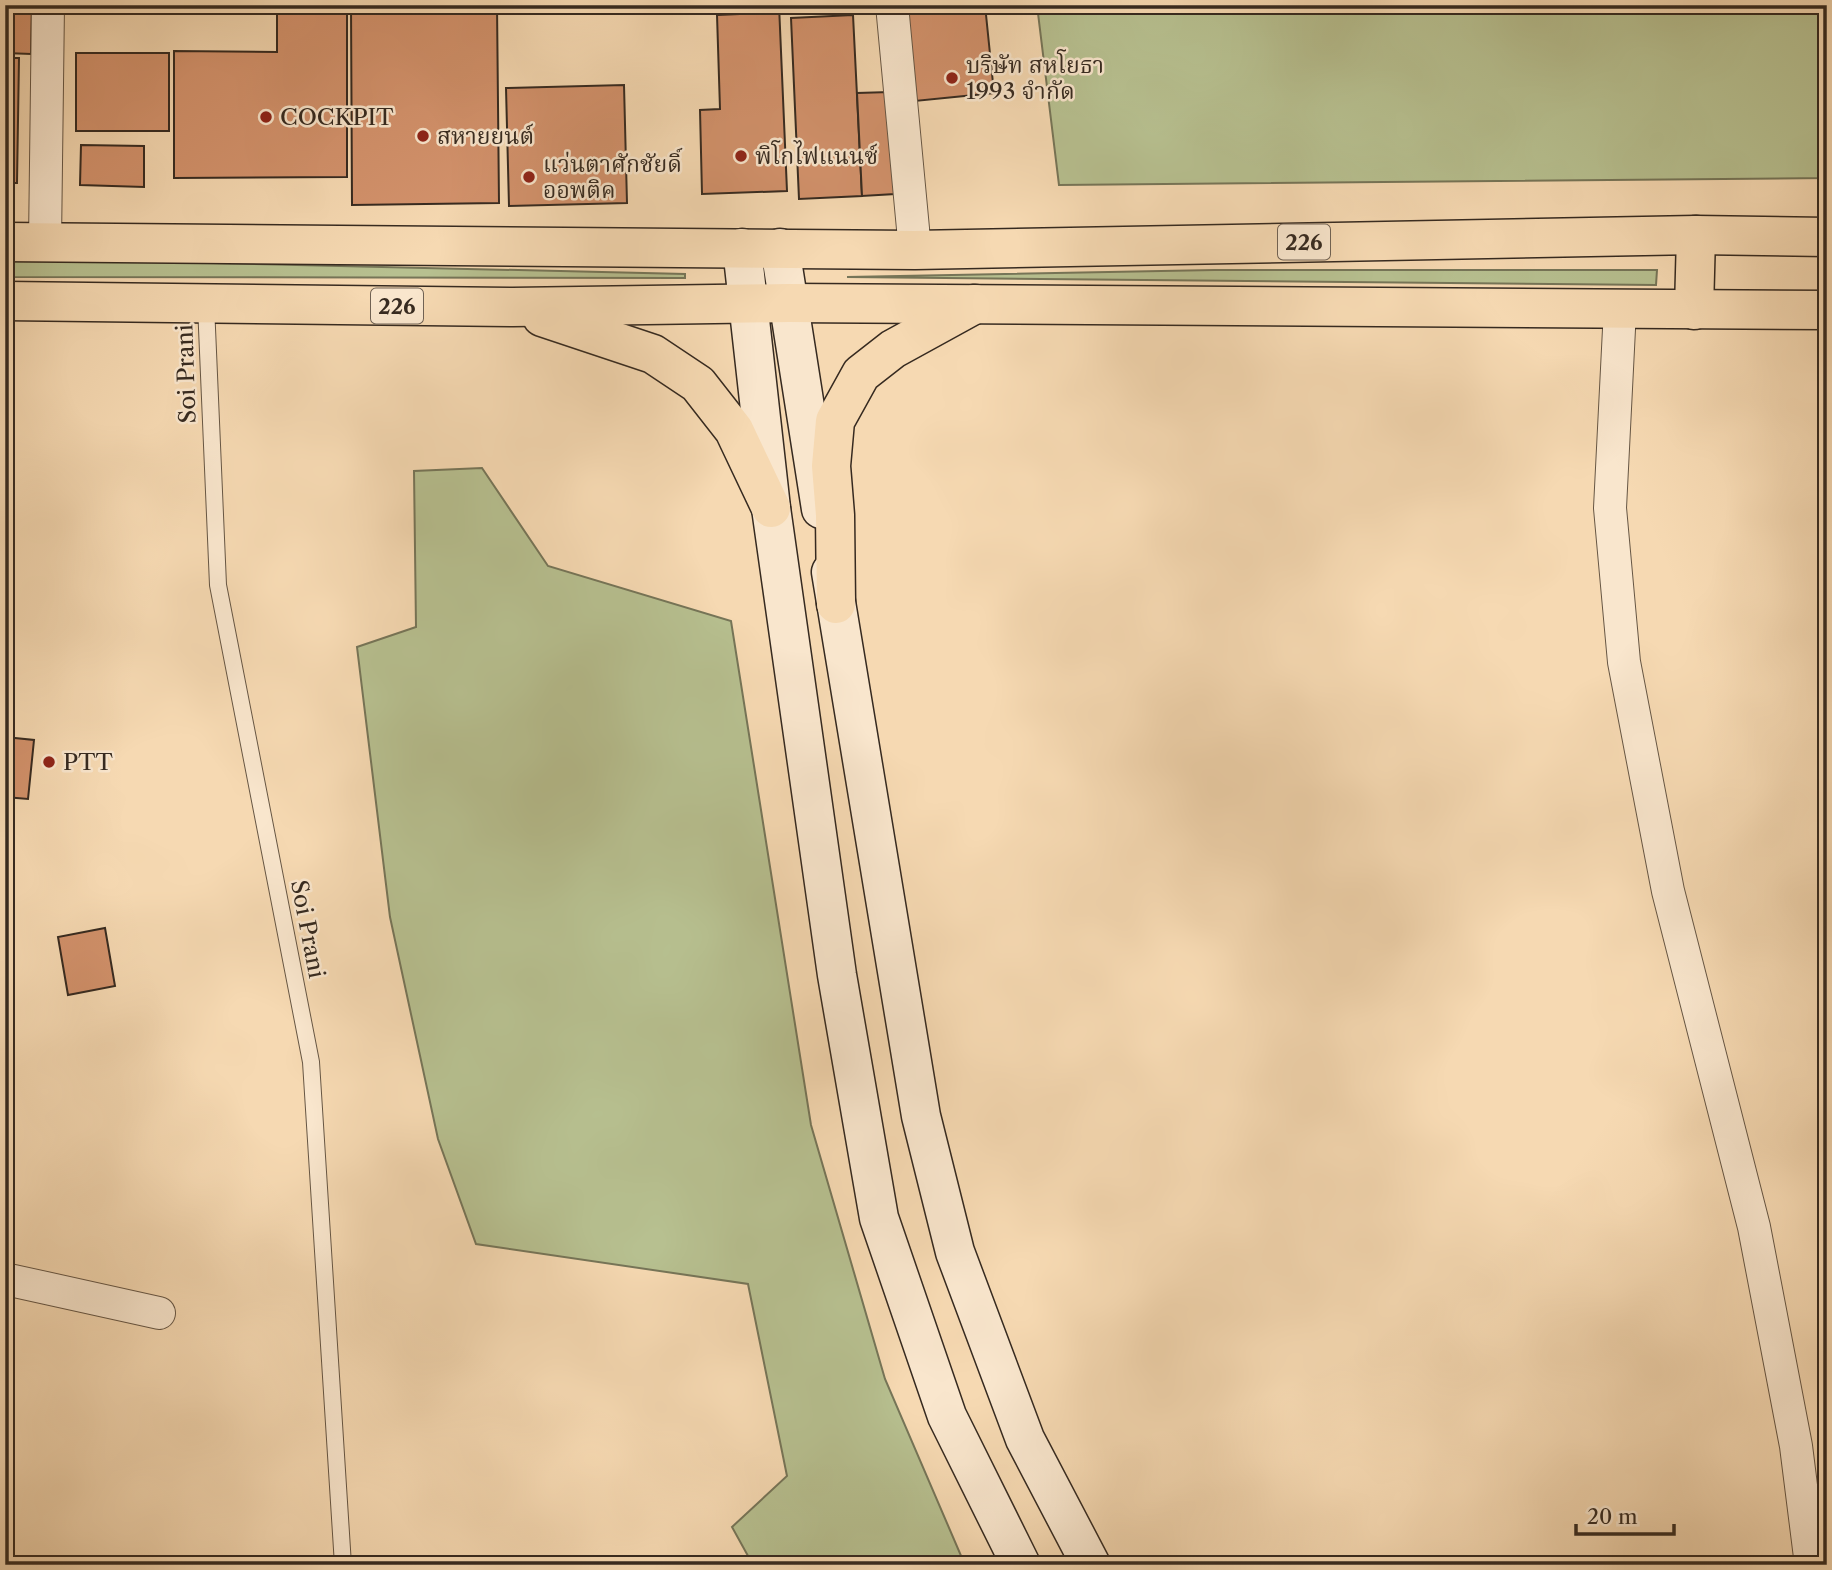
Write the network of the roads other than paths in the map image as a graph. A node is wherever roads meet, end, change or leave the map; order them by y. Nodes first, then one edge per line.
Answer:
1 (48, 5) edge
2 (892, 5) edge
3 (1696, 235) junction
4 (1827, 237) edge
5 (5, 242) edge
6 (45, 242) junction
7 (742, 248) junction
8 (780, 248) junction
9 (915, 250) junction
10 (5, 301) edge
11 (747, 303) junction
12 (788, 303) junction
13 (977, 303) junction
14 (206, 305) junction
15 (513, 307) junction
16 (1620, 309) junction
17 (1694, 310) junction
18 (1827, 310) edge
19 (771, 509) junction
20 (836, 604) junction
21 (5, 1279) edge
22 (159, 1313) dead end
23 (343, 1565) edge
24 (1021, 1565) edge
25 (1091, 1565) edge
26 (1811, 1565) edge

1 - 6 street
2 - 9 street
3 - 4 main road, 226
3 - 9 main road, 226
3 - 17 main road
5 - 6 main road, 226
6 - 7 main road, 226
7 - 8 main road, 226
7 - 11 main road
8 - 9 main road, 226
8 - 12 main road
10 - 14 main road, 226
11 - 12 main road, 226
11 - 15 main road, 226
11 - 19 main road
12 - 13 main road, 226
12 - 20 main road
13 - 16 main road, 226
13 - 20 main road
14 - 15 main road, 226
14 - 23 lane, Soi Prani
15 - 19 main road
16 - 17 main road, 226
16 - 26 street
17 - 18 main road, 226
19 - 24 main road
20 - 25 main road
21 - 22 street

